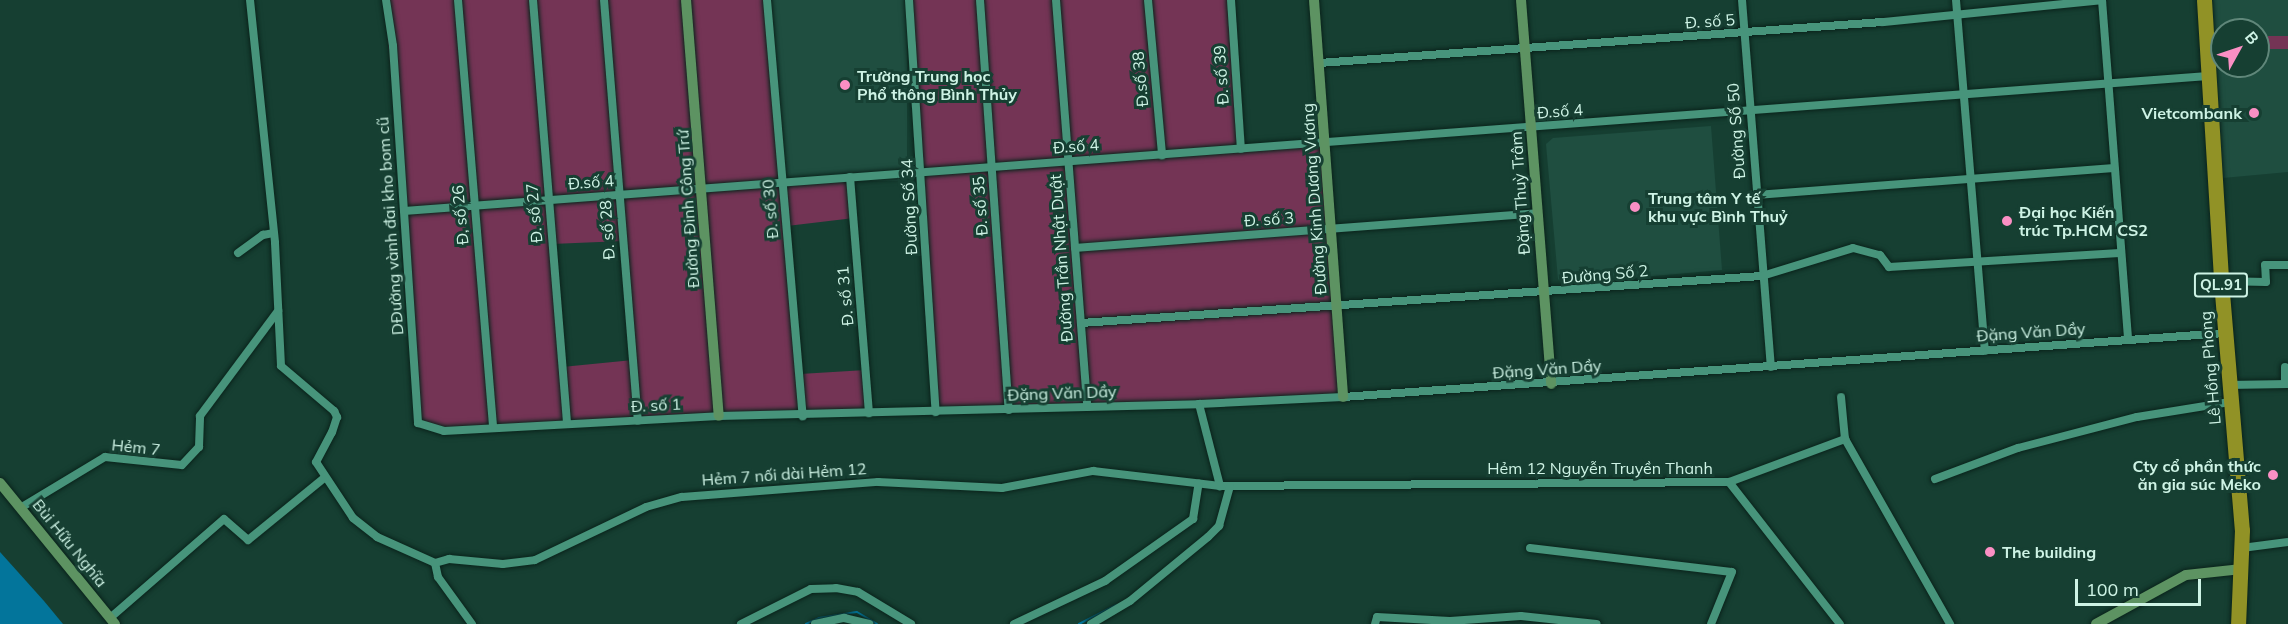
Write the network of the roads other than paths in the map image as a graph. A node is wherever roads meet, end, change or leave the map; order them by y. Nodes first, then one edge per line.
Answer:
1 (250, 0) edge
2 (386, 0) edge
3 (458, 0) edge
4 (533, 0) edge
5 (604, 0) edge
6 (686, 0) edge
7 (767, 0) edge
8 (909, 0) edge
9 (980, 0) edge
10 (1056, 0) edge
11 (1148, 0) edge
12 (1231, 0) edge
13 (1314, 0) edge
14 (1521, 0) edge
15 (1742, 0) edge
16 (1956, 0) edge
17 (2102, 0) edge
18 (2204, 0) edge
19 (1958, 16) junction
20 (1744, 33) junction
21 (1524, 49) junction
22 (1319, 63) junction
23 (395, 69) junction
24 (2208, 76) junction
25 (2107, 84) junction
26 (1964, 94) junction
27 (1750, 112) junction
28 (1530, 128) junction
29 (1326, 142) junction
30 (1240, 149) junction
31 (1162, 155) junction
32 (1069, 161) junction
33 (992, 167) junction
34 (2114, 168) junction
35 (923, 172) junction
36 (850, 177) junction
37 (1971, 179) junction
38 (783, 183) junction
39 (701, 189) junction
40 (620, 195) junction
41 (1756, 195) junction
42 (548, 200) junction
43 (475, 206) junction
44 (404, 211) junction
45 (1537, 213) junction
46 (1332, 230) junction
47 (273, 233) junction
48 (1075, 248) junction
49 (2120, 253) junction
50 (237, 254) dead end
51 (1978, 262) junction
52 (2288, 265) edge
53 (1762, 276) junction
54 (2221, 281) junction
55 (1543, 294) junction
56 (1337, 307) junction
57 (278, 311) junction
58 (1081, 323) junction
59 (2225, 333) junction
60 (412, 339) junction
61 (2128, 339) junction
62 (1985, 351) junction
63 (1771, 367) junction
64 (2285, 367) dead end
65 (1551, 384) junction
66 (2286, 384) edge
67 (2228, 385) junction
68 (1343, 397) junction
69 (1841, 397) dead end
70 (2230, 402) junction
71 (1199, 404) junction
72 (1087, 407) junction
73 (1010, 410) junction
74 (936, 412) junction
75 (869, 413) junction
76 (803, 416) junction
77 (719, 417) junction
78 (638, 421) junction
79 (567, 423) junction
80 (493, 428) junction
81 (444, 431) joint
82 (1845, 439) junction
83 (324, 478) junction
84 (1935, 479) dead end
85 (1729, 482) junction
86 (0, 483) edge
87 (1199, 483) junction
88 (1220, 486) junction
89 (1230, 486) junction
90 (22, 507) junction
91 (2288, 542) edge
92 (1530, 548) dead end
93 (2242, 548) junction
94 (435, 563) junction
95 (2242, 569) junction
96 (113, 621) edge
97 (472, 624) edge
98 (741, 624) edge
99 (815, 624) edge
100 (869, 624) edge
101 (911, 624) edge
102 (1014, 624) edge
103 (1091, 624) edge
104 (1375, 624) edge
105 (1597, 624) edge
106 (1711, 624) edge
107 (1840, 624) edge
108 (1950, 624) edge
109 (2096, 624) edge
110 (2238, 624) edge

1 - 47 street
2 - 23 street
3 - 43 street, Đ, số 26
4 - 42 street, Đ. số 27
5 - 40 street, Đ. số 28
6 - 39 street, Đường Đinh Công Trứ
7 - 38 street, Đ. số 30
8 - 35 street, Đường Số 34
9 - 33 street, Đ. số 35
10 - 32 street, Đường Trần Nhật Duật
11 - 31 street, Đ.số 38
12 - 30 street, Đ. số 39
13 - 22 street, Đường Kinh Dương Vương
14 - 21 street, Đặng Thuỳ Trâm
15 - 20 street, Đường Số 50
16 - 19 street
17 - 19 street, Đ. số 5
17 - 25 street
18 - 24 highway, Lê Hồng Phong / QL.91
19 - 20 street, Đ. số 5
19 - 26 street
20 - 21 street, Đ. số 5
20 - 27 street, Đường Số 50
21 - 22 street, Đ. số 5
21 - 28 street, Đặng Thuỳ Trâm
22 - 29 street, Đường Kinh Dương Vương
23 - 44 street, DĐường vành đai kho bom cũ
23 - 60 street
24 - 25 street, Đ.số 4
24 - 54 highway, Lê Hồng Phong / QL.91
25 - 26 street, Đ.số 4
25 - 34 street
26 - 27 street, Đ.số 4
26 - 37 street
27 - 28 street, Đ.số 4
27 - 41 street, Đường Số 50
28 - 29 street, Đ.số 4
28 - 45 street, Đặng Thuỳ Trâm
29 - 30 street, Đ.số 4
29 - 46 street, Đường Kinh Dương Vương
30 - 31 street, Đ.số 4
31 - 32 street, Đ.số 4
32 - 33 street, Đ.số 4
32 - 48 street, Đường Trần Nhật Duật
33 - 35 street, Đ.số 4
33 - 73 street, Đ. số 35
34 - 37 street
34 - 49 street
35 - 36 street, Đ.số 4
35 - 74 street, Đường Số 34
36 - 38 street, Đ.số 4
36 - 75 street, Đ. số 31
37 - 41 street
37 - 51 street
38 - 39 street, Đ.số 4
38 - 76 street, Đ. số 30
39 - 40 street, Đ.số 4
39 - 77 street, Đường Đinh Công Trứ
40 - 42 street, Đ.số 4
40 - 78 street, Đ. số 28
41 - 53 street, Đường Số 50
42 - 43 street, Đ.số 4
42 - 79 street, Đ. số 27
43 - 44 street, Đ.số 4
43 - 80 street, Đ, số 26
44 - 60 street, DĐường vành đai kho bom cũ
45 - 46 street, Đ. số 3
45 - 55 street, Đặng Thuỳ Trâm
46 - 48 street, Đ. số 3
46 - 56 street, Đường Kinh Dương Vương
47 - 50 street
47 - 57 street
48 - 58 street, Đường Trần Nhật Duật
49 - 51 street, Đường Số 2
49 - 61 street
51 - 53 street, Đường Số 2
51 - 62 street
52 - 54 street
53 - 55 street, Đường Số 2
53 - 63 street, Đường Số 50
54 - 59 highway, Lê Hồng Phong / QL.91
55 - 56 street, Đường Số 2
55 - 65 street, Đặng Thuỳ Trâm
56 - 58 street, Đường Số 2
56 - 68 street, Đường Kinh Dương Vương
57 - 83 street
57 - 90 street, Hẻm 7
58 - 72 street, Đường Trần Nhật Duật
59 - 61 street, Đặng Văn Dầy
59 - 67 highway, Lê Hồng Phong / QL.91
60 - 81 street, DĐường vành đai kho bom cũ
61 - 62 street, Đặng Văn Dầy
62 - 63 street, Đặng Văn Dầy
63 - 65 street, Đặng Văn Dầy
64 - 66 street
65 - 68 street, Đặng Văn Dầy
66 - 67 street
67 - 70 highway, Lê Hồng Phong / QL.91
68 - 71 street, Đặng Văn Dầy
69 - 82 street
70 - 84 street
70 - 93 highway, Lê Hồng Phong / QL.91
71 - 72 street, Đặng Văn Dầy
71 - 88 street
72 - 73 street, Đặng Văn Dầy
73 - 74 street, Đặng Văn Dầy
74 - 75 street, Đặng Văn Dầy
75 - 76 street, Đ. số 1
76 - 77 street, Đ. số 1
77 - 78 street, Đ. số 1
78 - 79 street, Đ. số 1
79 - 80 street, Đ. số 1
80 - 81 street, Đ. số 1
82 - 85 street, Hẻm 12 Nguyễn Truyền Thanh
82 - 108 street
83 - 94 street
83 - 96 street
85 - 89 street, Hẻm 12 Nguyễn Truyền Thanh
85 - 107 street
86 - 90 street, Bùi Hữu Nghĩa
87 - 88 street, Hẻm 7 nối dài Hẻm 12
87 - 94 street, Hẻm 7 nối dài Hẻm 12
87 - 102 street
88 - 89 street, Hẻm 12 Nguyễn Truyền Thanh
89 - 103 street
90 - 96 street, Bùi Hữu Nghĩa
91 - 93 street
92 - 106 street
93 - 95 highway, Lê Hồng Phong / QL.91
94 - 97 street
95 - 109 street
95 - 110 highway, Lê Hồng Phong / QL.91
98 - 101 street
99 - 100 street
104 - 105 street

